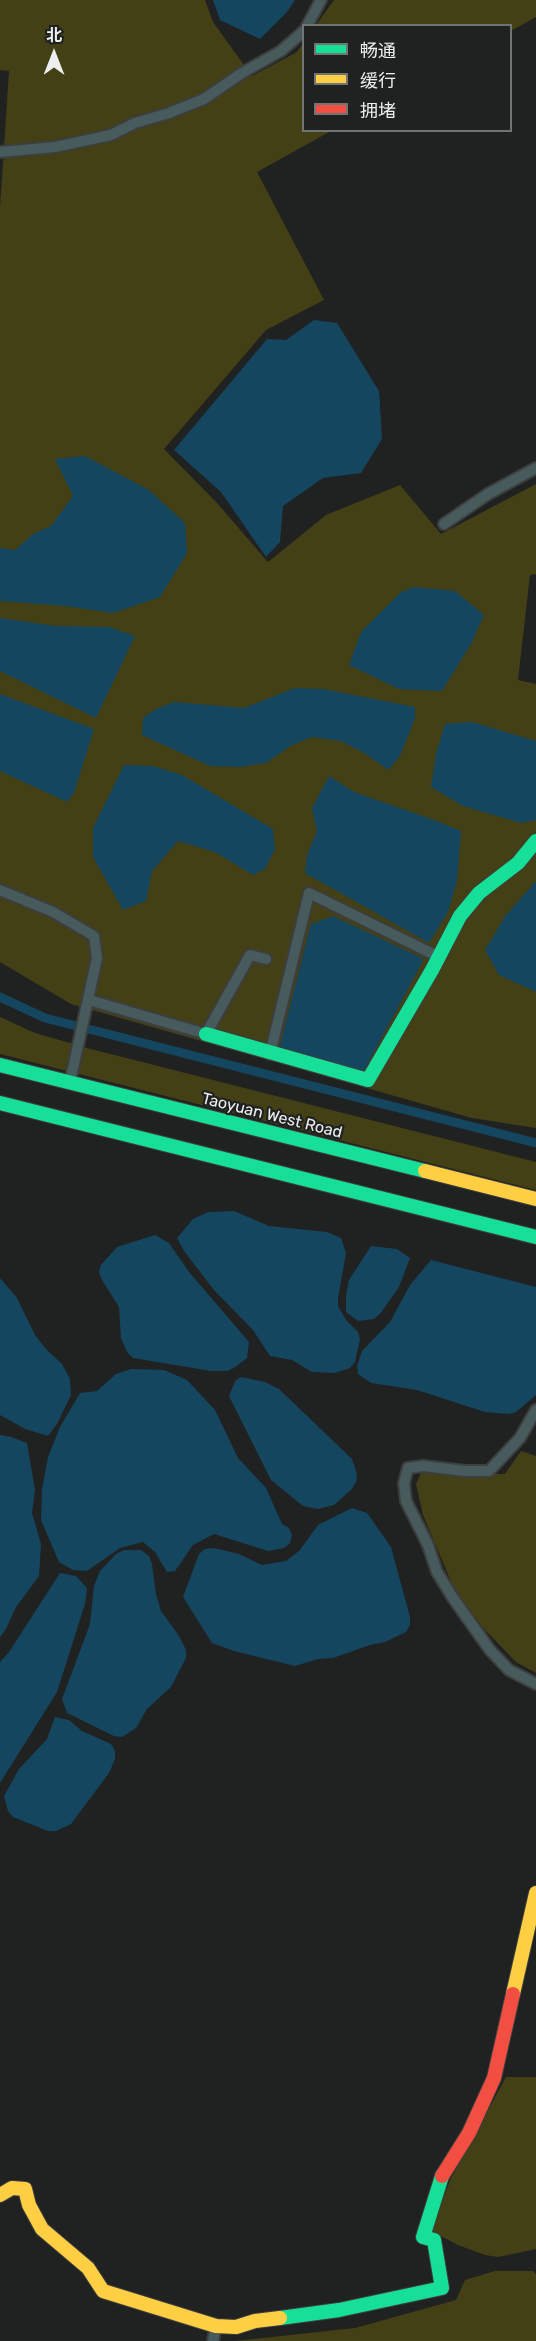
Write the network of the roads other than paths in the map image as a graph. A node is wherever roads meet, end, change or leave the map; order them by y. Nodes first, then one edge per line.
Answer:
1 (321, 0) edge
2 (307, 24) edge
3 (302, 32) edge
4 (0, 152) edge
5 (536, 468) edge
6 (444, 524) dead end
7 (536, 841) edge
8 (0, 890) edge
9 (439, 957) junction
10 (266, 959) dead end
11 (89, 1000) junction
12 (206, 1034) junction
13 (270, 1054) junction
14 (0, 1065) edge
15 (70, 1082) junction
16 (0, 1103) edge
17 (536, 1199) edge
18 (536, 1237) edge
19 (536, 1410) edge
20 (536, 1684) edge
21 (536, 1893) edge
22 (0, 2195) edge
23 (216, 2326) junction
24 (213, 2341) edge

1 - 2 street
3 - 4 street
5 - 6 street
7 - 9 street
8 - 11 street
9 - 13 street
9 - 13 street
10 - 12 street
11 - 12 street
11 - 15 street
12 - 13 street
14 - 15 street, Taoyuan West Road
15 - 17 street, Taoyuan West Road
16 - 18 street
19 - 20 street
21 - 23 street
22 - 23 street
23 - 24 street

